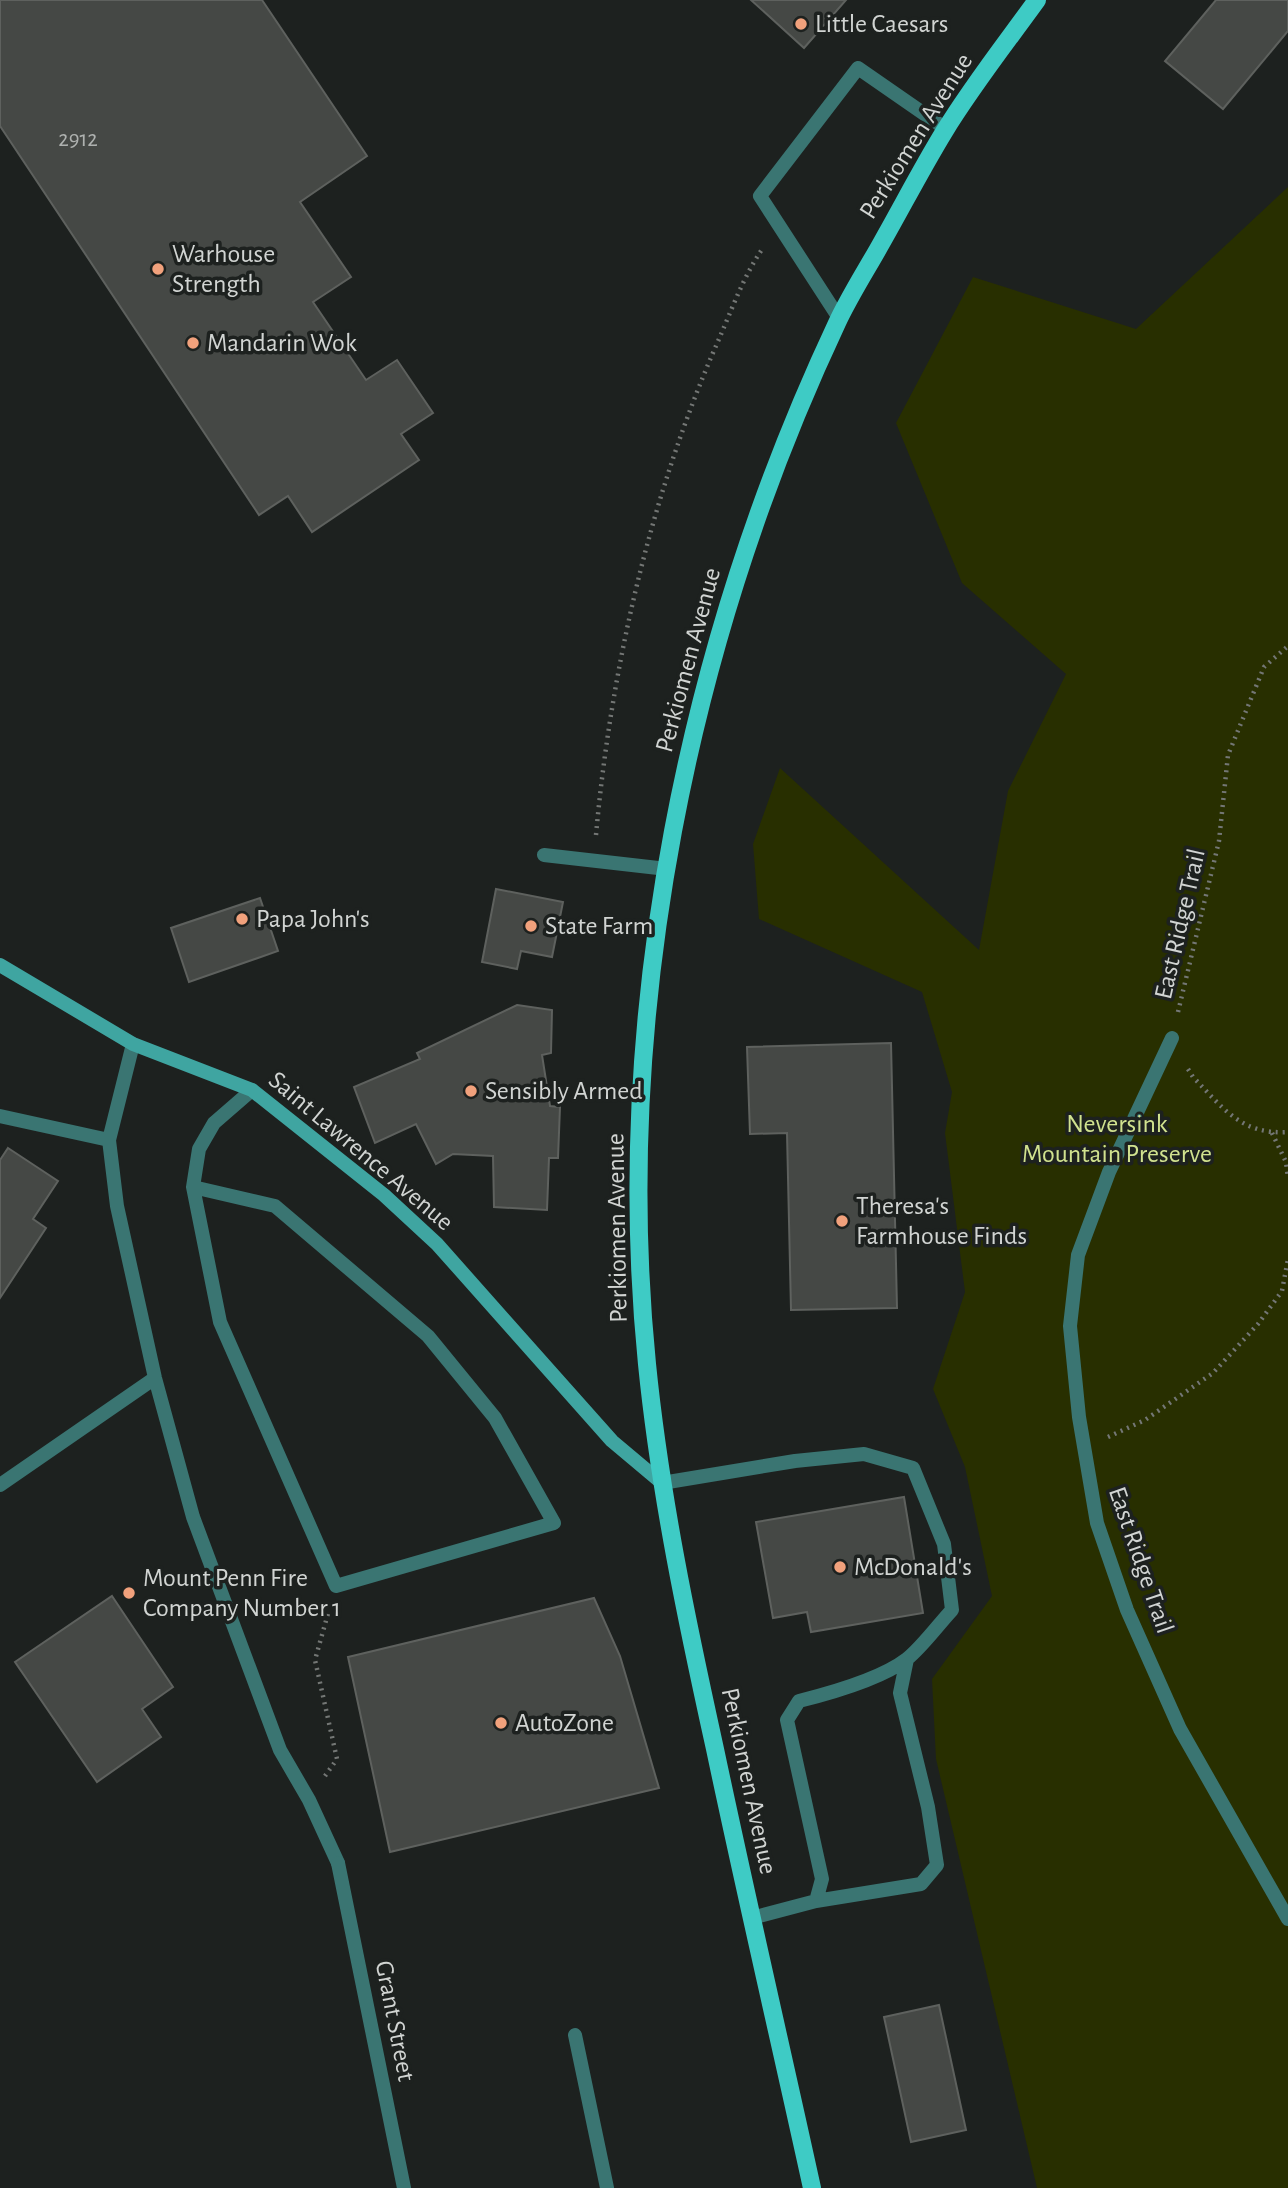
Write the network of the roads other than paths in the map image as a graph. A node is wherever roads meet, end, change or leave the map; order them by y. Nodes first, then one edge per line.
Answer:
1 (1037, 0) edge
2 (946, 129) junction
3 (839, 318) junction
4 (544, 855) dead end
5 (667, 869) junction
6 (0, 965) edge
7 (1172, 1038) road end
8 (133, 1044) junction
9 (252, 1090) junction
10 (0, 1116) edge
11 (109, 1140) junction
12 (193, 1187) junction
13 (155, 1378) junction
14 (662, 1483) junction
15 (0, 1485) edge
16 (906, 1659) junction
17 (816, 1901) junction
18 (752, 1918) junction
19 (1288, 1919) edge
20 (575, 2035) dead end
21 (404, 2188) edge
22 (607, 2188) edge
23 (812, 2188) edge

1 - 2 main road, Perkiomen Avenue
2 - 3 main road, Perkiomen Avenue
2 - 3 street
3 - 5 main road, Perkiomen Avenue
4 - 5 street
5 - 14 main road, Perkiomen Avenue
6 - 8 main road, Saint Lawrence Avenue
7 - 19 street
8 - 9 main road, Saint Lawrence Avenue
8 - 11 street
9 - 12 street
9 - 14 main road, Saint Lawrence Avenue
10 - 11 street
11 - 13 street, Grant Street
12 - 12 street
13 - 15 street
13 - 21 street, Grant Street
14 - 16 street
14 - 18 main road, Perkiomen Avenue
16 - 17 street
16 - 17 street
17 - 18 street
18 - 23 main road, Perkiomen Avenue
20 - 22 street

